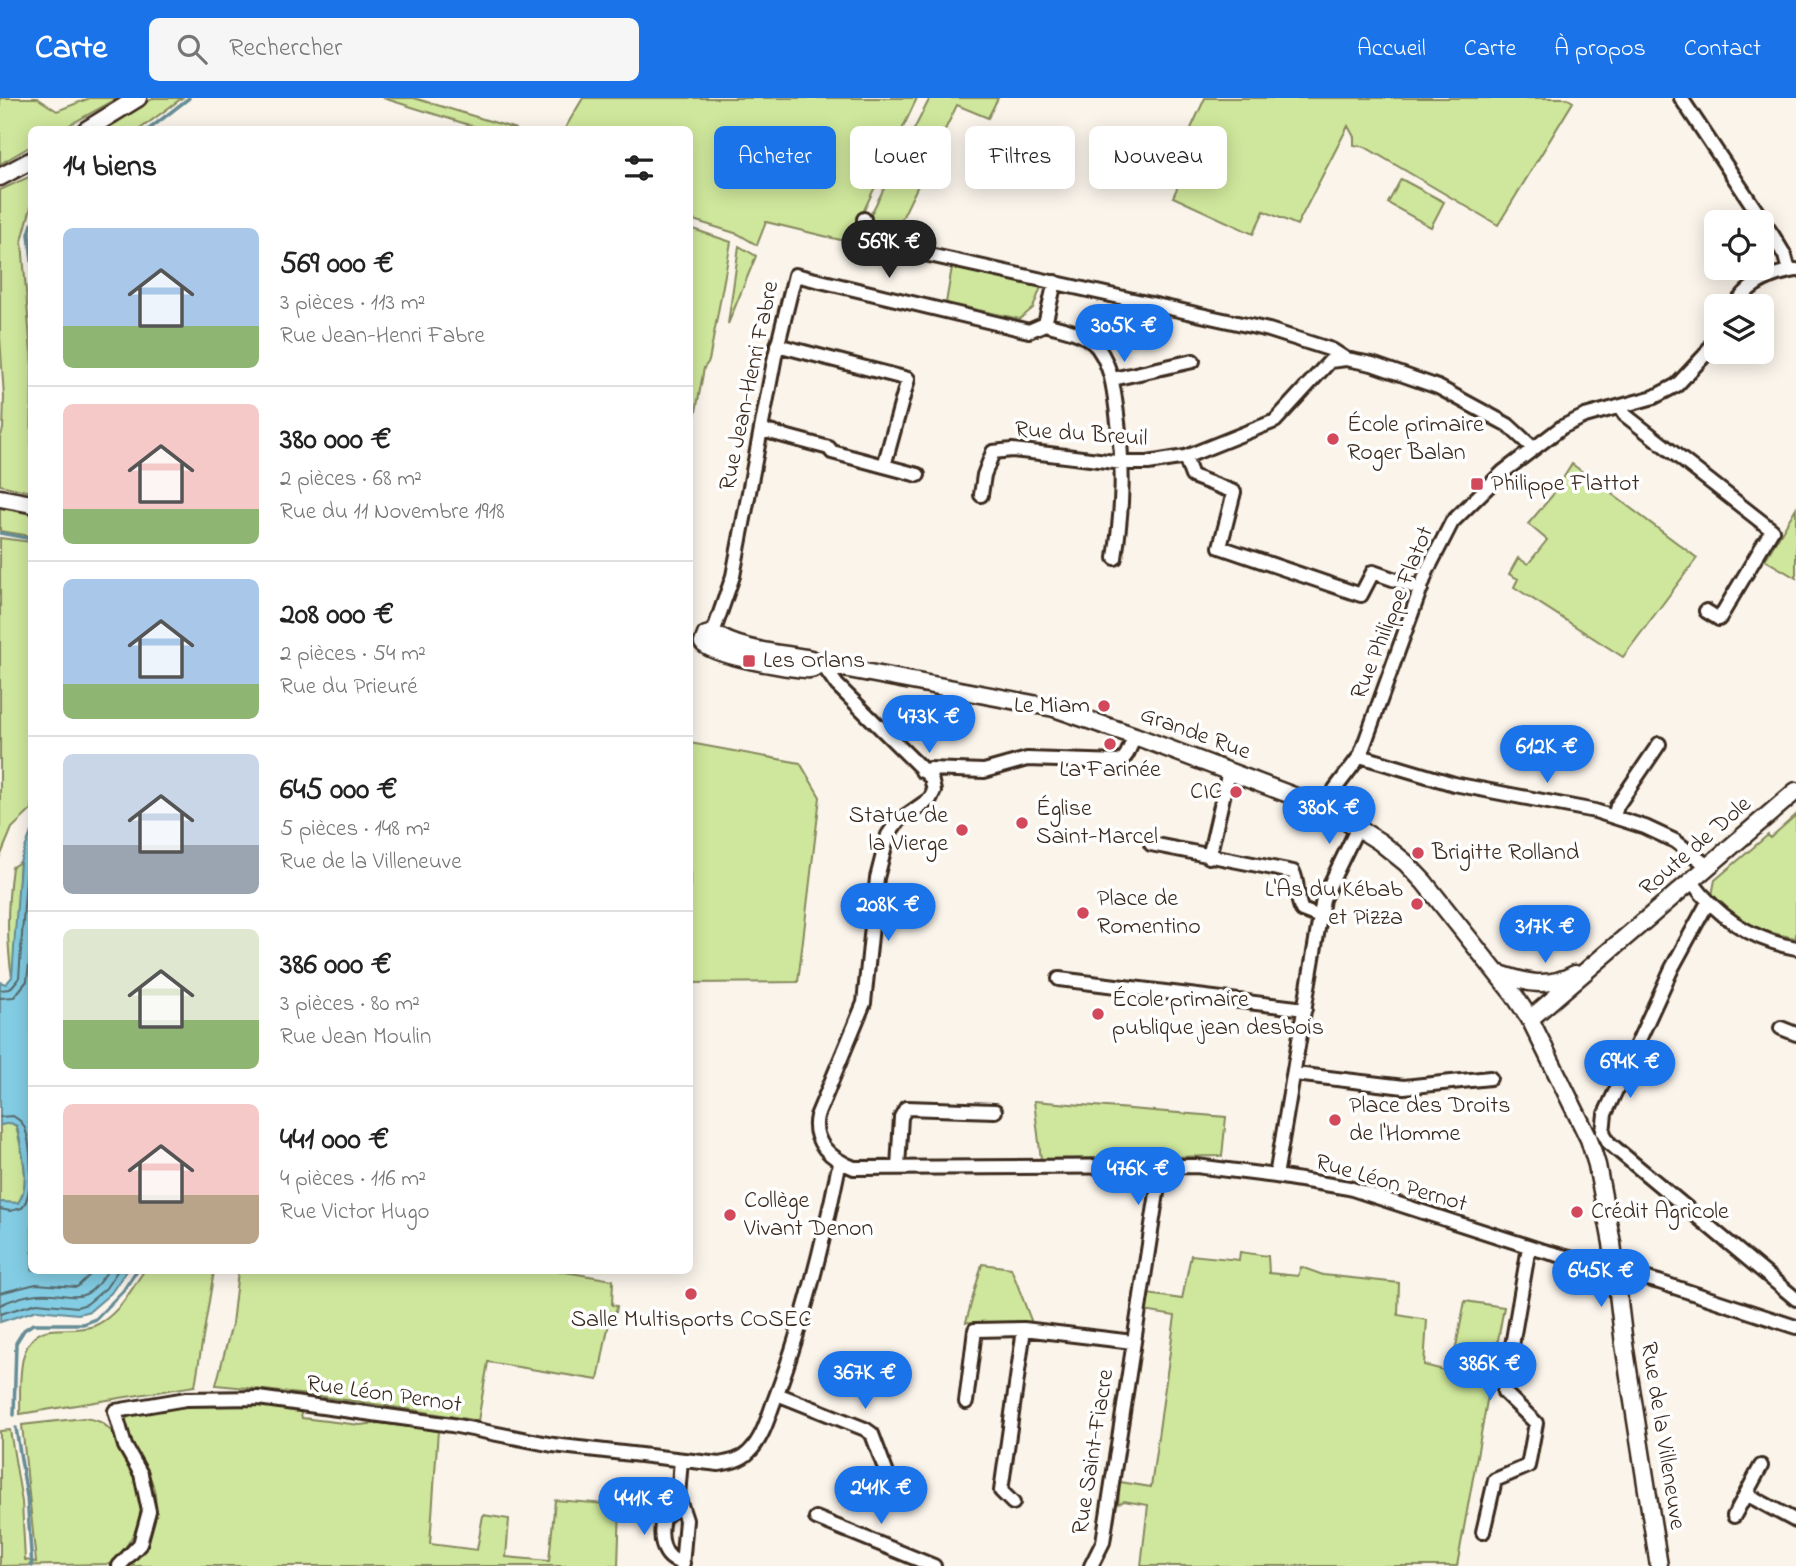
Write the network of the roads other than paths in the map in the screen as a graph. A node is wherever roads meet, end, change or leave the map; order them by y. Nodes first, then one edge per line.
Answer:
1 (138, 98) edge
2 (1681, 98) edge
3 (92, 126) edge
4 (28, 162) edge
5 (0, 177) edge
6 (1754, 210) edge
7 (864, 219) dead end
8 (1774, 240) edge
9 (1793, 271) edge
10 (1753, 280) edge
11 (1055, 282) junction
12 (1751, 288) junction
13 (1742, 294) edge
14 (1045, 324) junction
15 (777, 345) junction
16 (1704, 356) edge
17 (1346, 359) junction
18 (1193, 360) dead end
19 (1113, 379) junction
20 (1619, 407) junction
21 (762, 430) junction
22 (1533, 447) junction
23 (1185, 457) junction
24 (1123, 463) junction
25 (884, 466) junction
26 (918, 475) dead end
27 (981, 495) dead end
28 (5, 499) edge
29 (28, 503) edge
30 (1115, 558) dead end
31 (1420, 589) junction
32 (1706, 611) dead end
33 (707, 641) edge
34 (822, 664) junction
35 (1135, 736) junction
36 (1659, 744) dead end
37 (1360, 757) junction
38 (922, 771) junction
39 (1229, 771) junction
40 (1796, 790) edge
41 (1328, 809) junction
42 (1614, 817) junction
43 (1358, 827) junction
44 (1151, 844) dead end
45 (1209, 857) junction
46 (1709, 867) junction
47 (1692, 882) junction
48 (1708, 902) junction
49 (1321, 917) junction
50 (1796, 948) edge
51 (1592, 965) junction
52 (1497, 973) junction
53 (1059, 979) dead end
54 (1305, 1009) junction
55 (1530, 1019) junction
56 (1781, 1028) dead end
57 (1796, 1034) edge
58 (1295, 1074) junction
59 (1490, 1078) dead end
60 (995, 1111) dead end
61 (838, 1160) junction
62 (898, 1167) junction
63 (1161, 1167) junction
64 (1276, 1176) junction
65 (1529, 1247) junction
66 (1615, 1271) junction
67 (1796, 1299) edge
68 (1796, 1327) edge
69 (1024, 1328) junction
70 (1133, 1342) junction
71 (776, 1394) junction
72 (967, 1402) dead end
73 (681, 1460) junction
74 (1761, 1466) dead end
75 (893, 1490) dead end
76 (1746, 1494) junction
77 (1013, 1503) dead end
78 (681, 1507) junction
79 (1734, 1516) dead end
80 (816, 1518) dead end
81 (1796, 1521) edge
82 (1483, 1532) dead end
83 (682, 1565) edge
84 (119, 1566) edge
85 (934, 1566) edge
86 (1091, 1566) edge
87 (1659, 1566) edge

1 - 3 main road
2 - 6 street
4 - 5 main road
7 - 11 street
8 - 9 street
9 - 12 street
10 - 12 street
11 - 14 street
11 - 17 street
12 - 13 street
14 - 15 street, Rue Jean-Henri Fabre
14 - 19 street
15 - 21 street, Rue Jean-Henri Fabre
15 - 25 street
16 - 20 street, Rue Philippe Flatot
17 - 22 street
17 - 23 street, Rue du Breuil
18 - 19 street
19 - 24 street
20 - 22 street, Rue Philippe Flatot
20 - 32 street
21 - 25 street
21 - 33 street, Rue Jean-Henri Fabre
22 - 31 street, Rue Philippe Flatot
23 - 24 street, Rue du Breuil
23 - 31 street
24 - 27 street, Rue du Breuil
24 - 30 street
25 - 26 street
28 - 29 main road
31 - 37 street, Rue Philippe Flatot
33 - 34 main road, Grande Rue
34 - 35 main road, Grande Rue
34 - 38 street
35 - 38 street
35 - 39 main road, Grande Rue
36 - 42 street
37 - 41 street, Rue Philippe Flatot
37 - 42 street
38 - 61 street
39 - 41 main road, Grande Rue
39 - 45 street
40 - 46 main road, Route de Dole
41 - 43 main road, Grande Rue
42 - 46 street
43 - 49 street
43 - 52 main road, Grande Rue
44 - 45 street
45 - 49 street
46 - 47 main road, Route de Dole
47 - 48 street
47 - 51 main road, Route de Dole
48 - 50 street
48 - 67 street
49 - 54 street
51 - 52 main road
51 - 55 main road, Route de Dole
52 - 55 main road, Grande Rue
53 - 54 street
54 - 58 street
55 - 66 main road, Grande Rue
56 - 57 street
58 - 59 street
58 - 64 street
60 - 62 street
61 - 62 street, Rue Léon Pernot
61 - 71 street, Rue Léon Pernot
62 - 63 street, Rue Léon Pernot
63 - 64 street, Rue Léon Pernot
63 - 70 street, Rue Saint-Fiacre
64 - 65 street, Rue Léon Pernot
65 - 66 street, Rue Léon Pernot
65 - 82 street
66 - 68 street, Rue Léon Pernot
66 - 87 main road, Rue de la Villeneuve
69 - 70 street, Rue Saint-Fiacre
69 - 72 street, Rue Saint-Fiacre
69 - 77 street
70 - 86 street, Rue Saint-Fiacre
71 - 73 street, Rue Léon Pernot
71 - 75 street
73 - 78 street
73 - 84 street, Rue Léon Pernot
74 - 76 street
76 - 79 street
76 - 81 street
78 - 83 street
78 - 83 street
80 - 85 street

